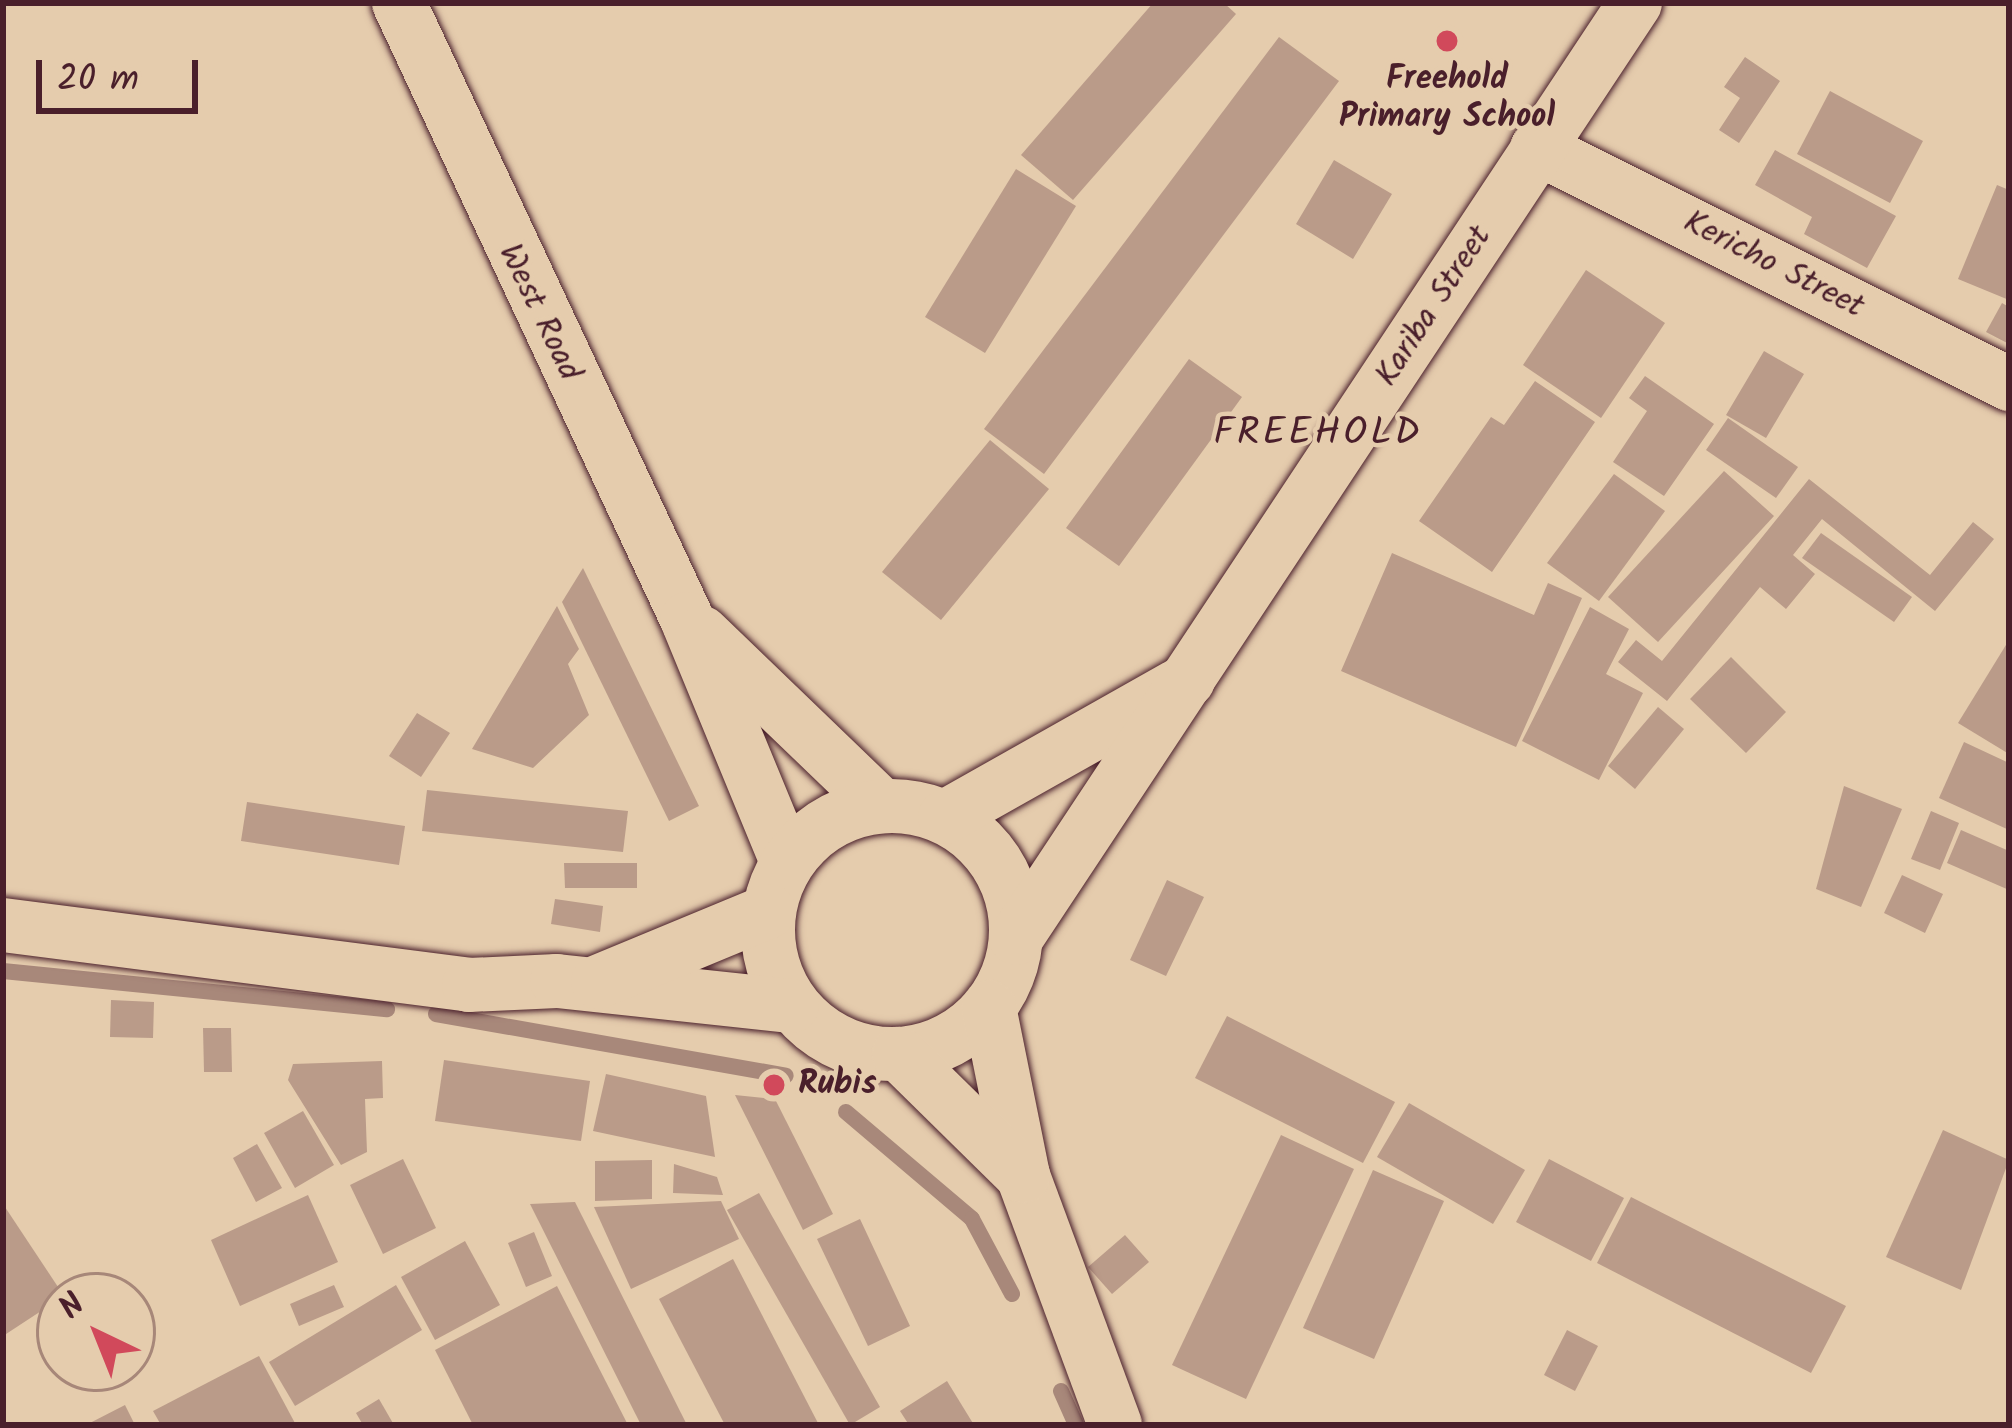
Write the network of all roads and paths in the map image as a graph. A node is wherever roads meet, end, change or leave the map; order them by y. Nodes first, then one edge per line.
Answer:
1 (399, 3) edge
2 (1635, 3) edge
3 (1538, 148) junction
4 (2009, 384) edge
5 (687, 619) junction
6 (1200, 673) junction
7 (882, 806) junction
8 (946, 817) junction
9 (778, 887) junction
10 (3, 925) edge
11 (1016, 938) junction
12 (590, 985) junction
13 (792, 1006) junction
14 (989, 1007) junction
15 (899, 1054) junction
16 (1023, 1176) junction
17 (1115, 1425) edge

1 - 5 street, West Road
2 - 3 street, Kariba Street
3 - 4 street, Kericho Street
3 - 6 street, Kariba Street
5 - 7 street, West Road
5 - 9 street, West Road
6 - 8 street
6 - 11 street, Kariba Street
7 - 8 street
7 - 9 street
8 - 11 street
9 - 12 street
9 - 13 street
10 - 12 street
11 - 14 street
12 - 13 street
13 - 15 street
14 - 15 street
14 - 16 street
15 - 16 street
16 - 17 street

